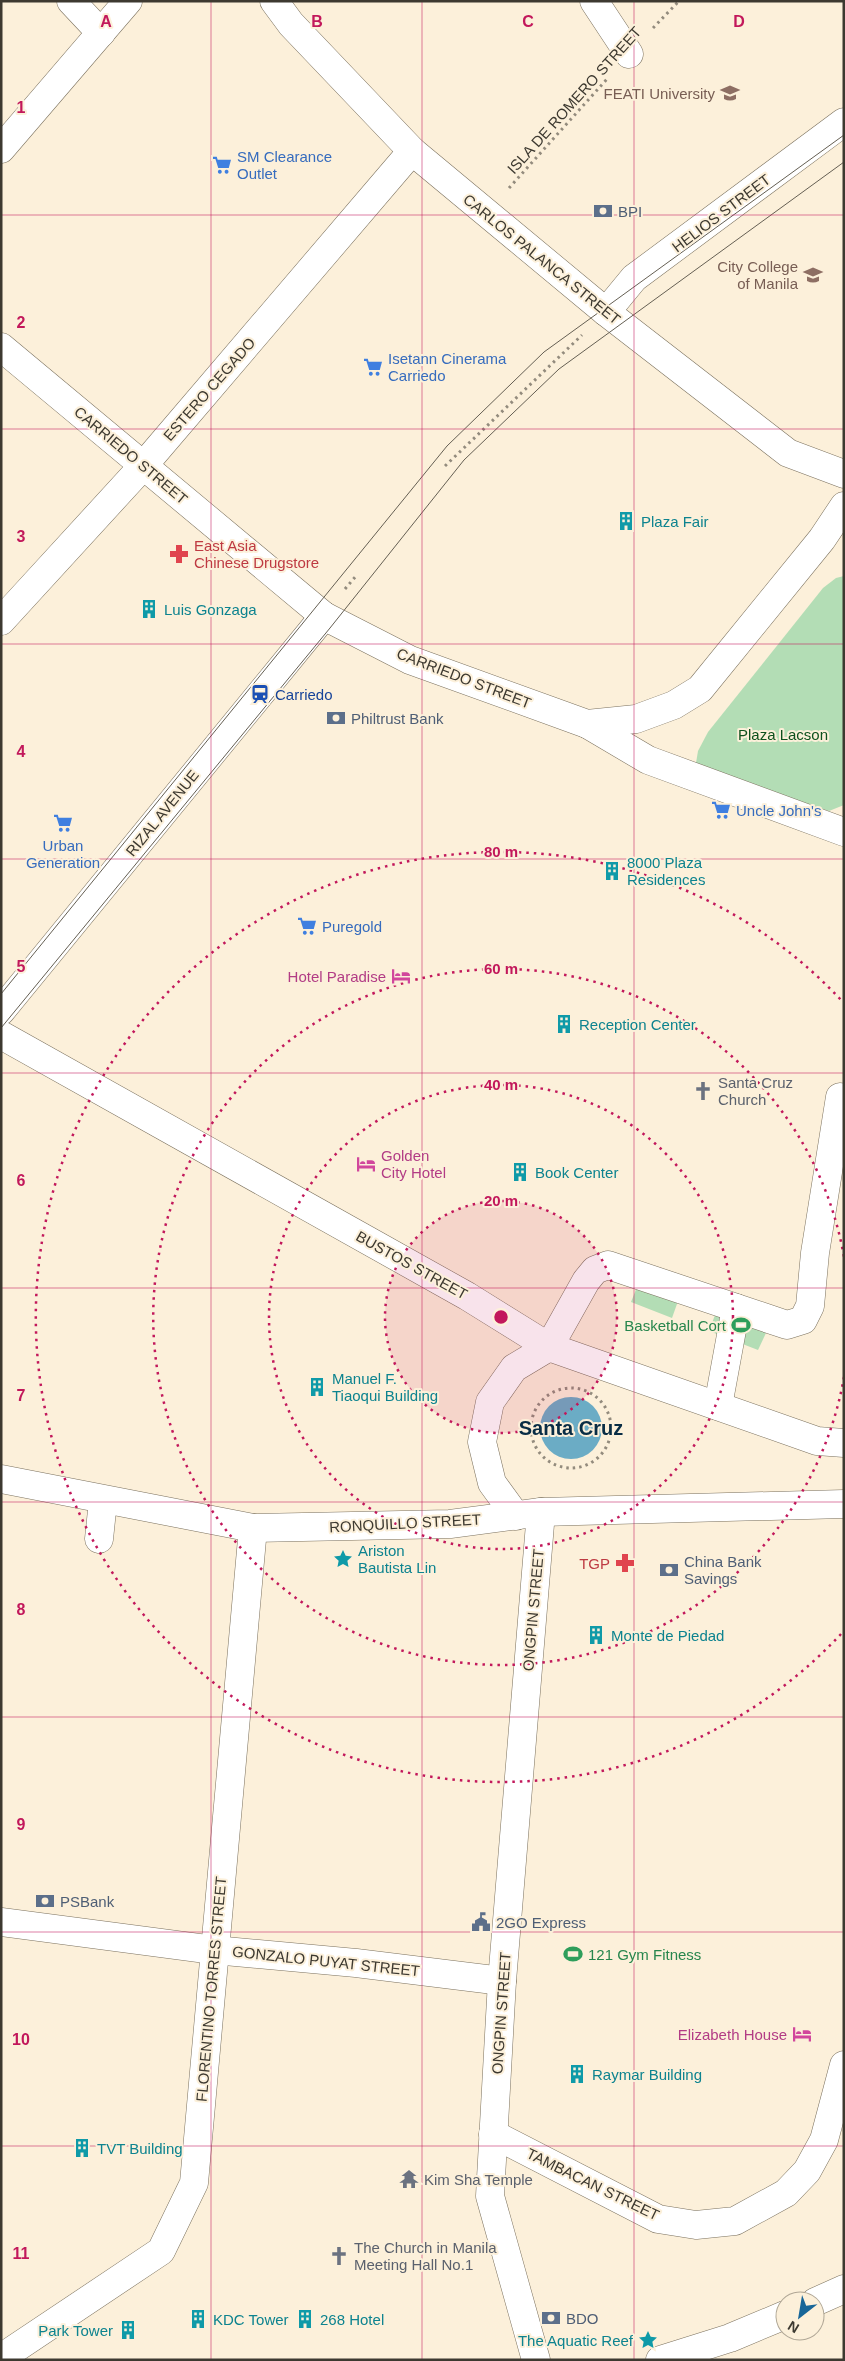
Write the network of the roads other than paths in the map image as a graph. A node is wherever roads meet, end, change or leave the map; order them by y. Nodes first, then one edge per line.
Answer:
1 (71, 1) edge
2 (128, 1) edge
3 (274, 1) edge
4 (594, 1) edge
5 (101, 33) junction
6 (629, 54) road end
7 (844, 122) edge
8 (1, 149) edge
9 (412, 151) junction
10 (606, 312) junction
11 (4, 354) edge
12 (144, 466) junction
13 (844, 474) edge
14 (844, 506) edge
15 (324, 616) junction
16 (1, 621) edge
17 (587, 724) junction
18 (844, 832) edge
19 (1, 1011) edge
20 (1, 1036) edge
21 (840, 1097) dead end
22 (736, 1308) junction
23 (549, 1347) junction
24 (718, 1406) junction
25 (844, 1443) edge
26 (1, 1479) edge
27 (103, 1501) junction
28 (844, 1504) edge
29 (528, 1514) junction
30 (253, 1528) junction
31 (99, 1539) dead end
32 (1, 1922) edge
33 (214, 1950) junction
34 (502, 1981) junction
35 (844, 2065) edge
36 (493, 2134) junction
37 (844, 2289) edge
38 (825, 2298) edge
39 (775, 2319) edge
40 (1, 2358) edge
41 (536, 2360) edge
42 (660, 2360) edge

1 - 5 street
2 - 5 street
3 - 9 street, CARLOS PALANCA STREET
4 - 6 street
5 - 8 street
7 - 10 street, HELIOS STREET
9 - 10 street, CARLOS PALANCA STREET
9 - 12 street, ESTERO CEGADO
10 - 13 street, CARLOS PALANCA STREET
11 - 12 street, CARRIEDO STREET
12 - 15 street, CARRIEDO STREET
12 - 16 street, ESTERO CEGADO
14 - 17 street, CARRIEDO STREET
15 - 17 street, CARRIEDO STREET
15 - 19 street, RIZAL AVENUE
17 - 18 street
20 - 23 street, BUSTOS STREET
21 - 22 street
22 - 23 street
22 - 24 street
23 - 24 street, BUSTOS STREET
23 - 29 street
24 - 25 street, BUSTOS STREET
26 - 27 street, RONQUILLO STREET
27 - 30 street, RONQUILLO STREET
27 - 31 street
28 - 29 street, RONQUILLO STREET
29 - 30 street, RONQUILLO STREET
29 - 34 street, ONGPIN STREET
30 - 33 street, FLORENTINO TORRES STREET
32 - 33 street, GONZALO PUYAT STREET
33 - 34 street, GONZALO PUYAT STREET
33 - 40 street, FLORENTINO TORRES STREET
34 - 36 street, ONGPIN STREET
35 - 36 street, TAMBACAN STREET
36 - 41 street, ONGPIN STREET
37 - 38 street
39 - 42 street

